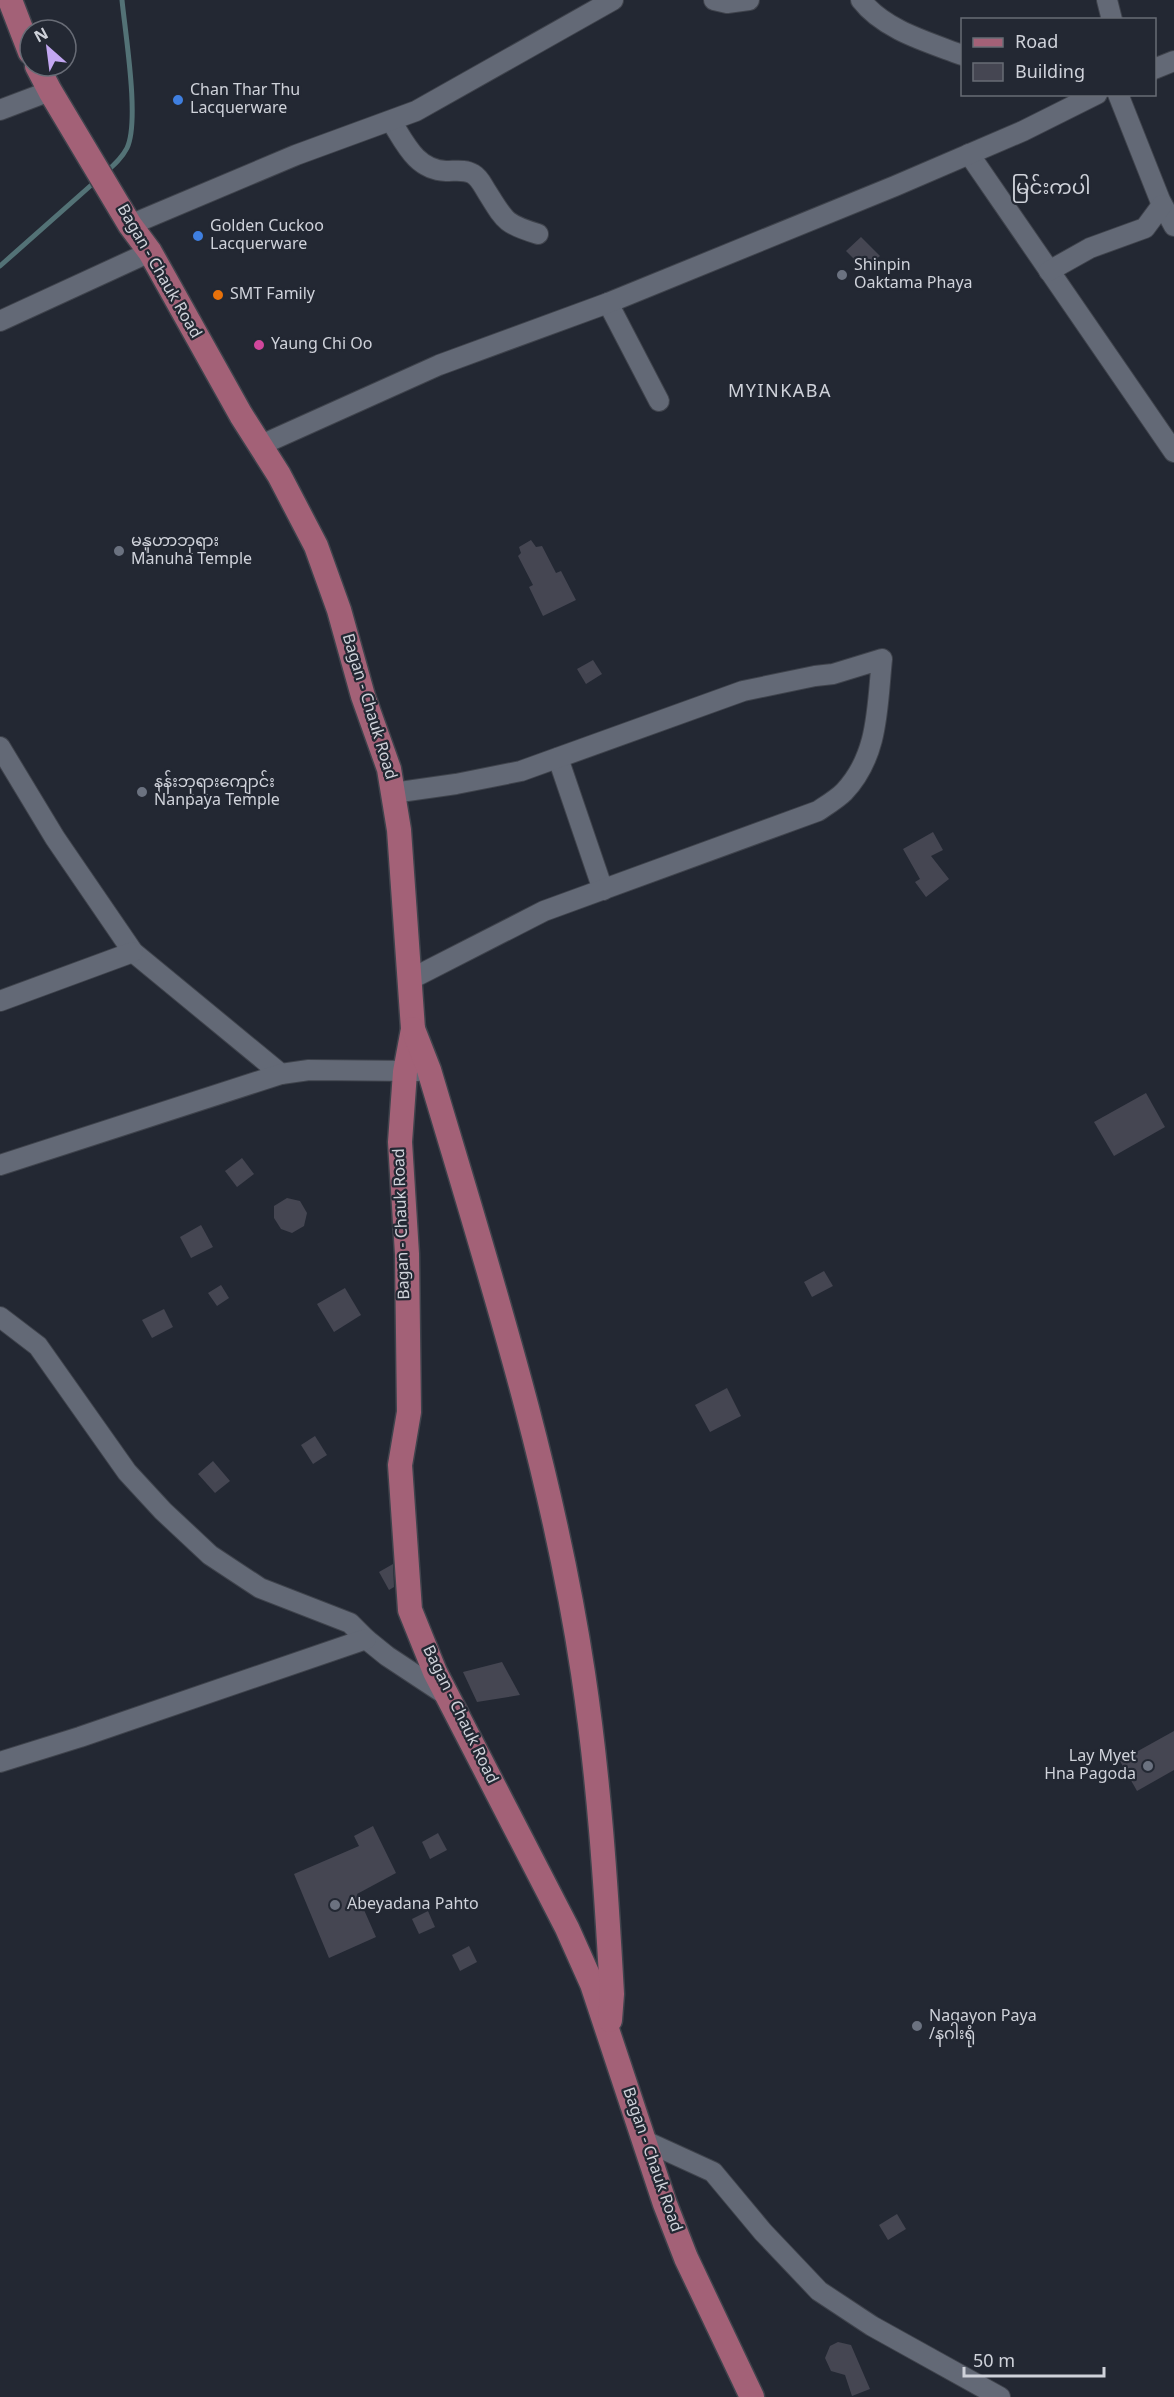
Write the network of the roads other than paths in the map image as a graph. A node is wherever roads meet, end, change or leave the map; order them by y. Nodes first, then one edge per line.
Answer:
1 (10, 0) edge
2 (613, 0) edge
3 (714, 0) edge
4 (749, 0) edge
5 (861, 0) edge
6 (1107, 0) edge
7 (1112, 18) edge
8 (18, 21) edge
9 (961, 54) edge
10 (1174, 61) edge
11 (1156, 69) edge
12 (43, 78) edge
13 (50, 91) junction
14 (1088, 96) edge
15 (1119, 96) edge
16 (0, 110) edge
17 (391, 121) junction
18 (969, 154) junction
19 (1165, 200) edge
20 (130, 225) junction
21 (1174, 226) edge
22 (538, 234) dead end
23 (150, 252) junction
24 (1049, 271) junction
25 (608, 303) junction
26 (0, 321) edge
27 (659, 401) dead end
28 (261, 445) junction
29 (1174, 452) edge
30 (0, 747) edge
31 (558, 758) junction
32 (393, 793) junction
33 (603, 890) junction
34 (133, 952) junction
35 (409, 980) junction
36 (0, 1001) edge
37 (413, 1029) junction
38 (429, 1071) junction
39 (405, 1072) junction
40 (281, 1074) junction
41 (0, 1165) edge
42 (0, 1317) edge
43 (366, 1639) junction
44 (446, 1695) junction
45 (0, 1762) edge
46 (609, 2034) junction
47 (643, 2140) junction
48 (752, 2397) edge
49 (1000, 2397) edge

1 - 8 main road
2 - 17 street
3 - 4 street
5 - 9 street
6 - 7 street
10 - 11 street
12 - 13 main road, Bagan - Chauk Road
13 - 16 street
13 - 20 main road, Bagan - Chauk Road
14 - 18 street
15 - 19 street
17 - 20 street
17 - 22 street
18 - 24 street
18 - 25 street
19 - 21 street
19 - 24 street
20 - 23 main road, Bagan - Chauk Road
23 - 26 street
23 - 28 main road, Bagan - Chauk Road
24 - 29 street
25 - 27 street
25 - 28 street
28 - 32 main road, Bagan - Chauk Road
30 - 34 street
31 - 32 street
31 - 33 street
31 - 33 street
32 - 35 main road, Bagan - Chauk Road
33 - 35 street
34 - 36 street
34 - 40 street
35 - 37 main road, Bagan - Chauk Road
37 - 38 main road
37 - 39 main road, Bagan - Chauk Road
38 - 39 street
38 - 46 main road
39 - 40 street
39 - 44 main road, Bagan - Chauk Road
40 - 41 street
42 - 43 street
43 - 44 street
43 - 45 street
44 - 46 main road, Bagan - Chauk Road
46 - 47 main road, Bagan - Chauk Road
47 - 48 main road, Bagan - Chauk Road
47 - 49 street

